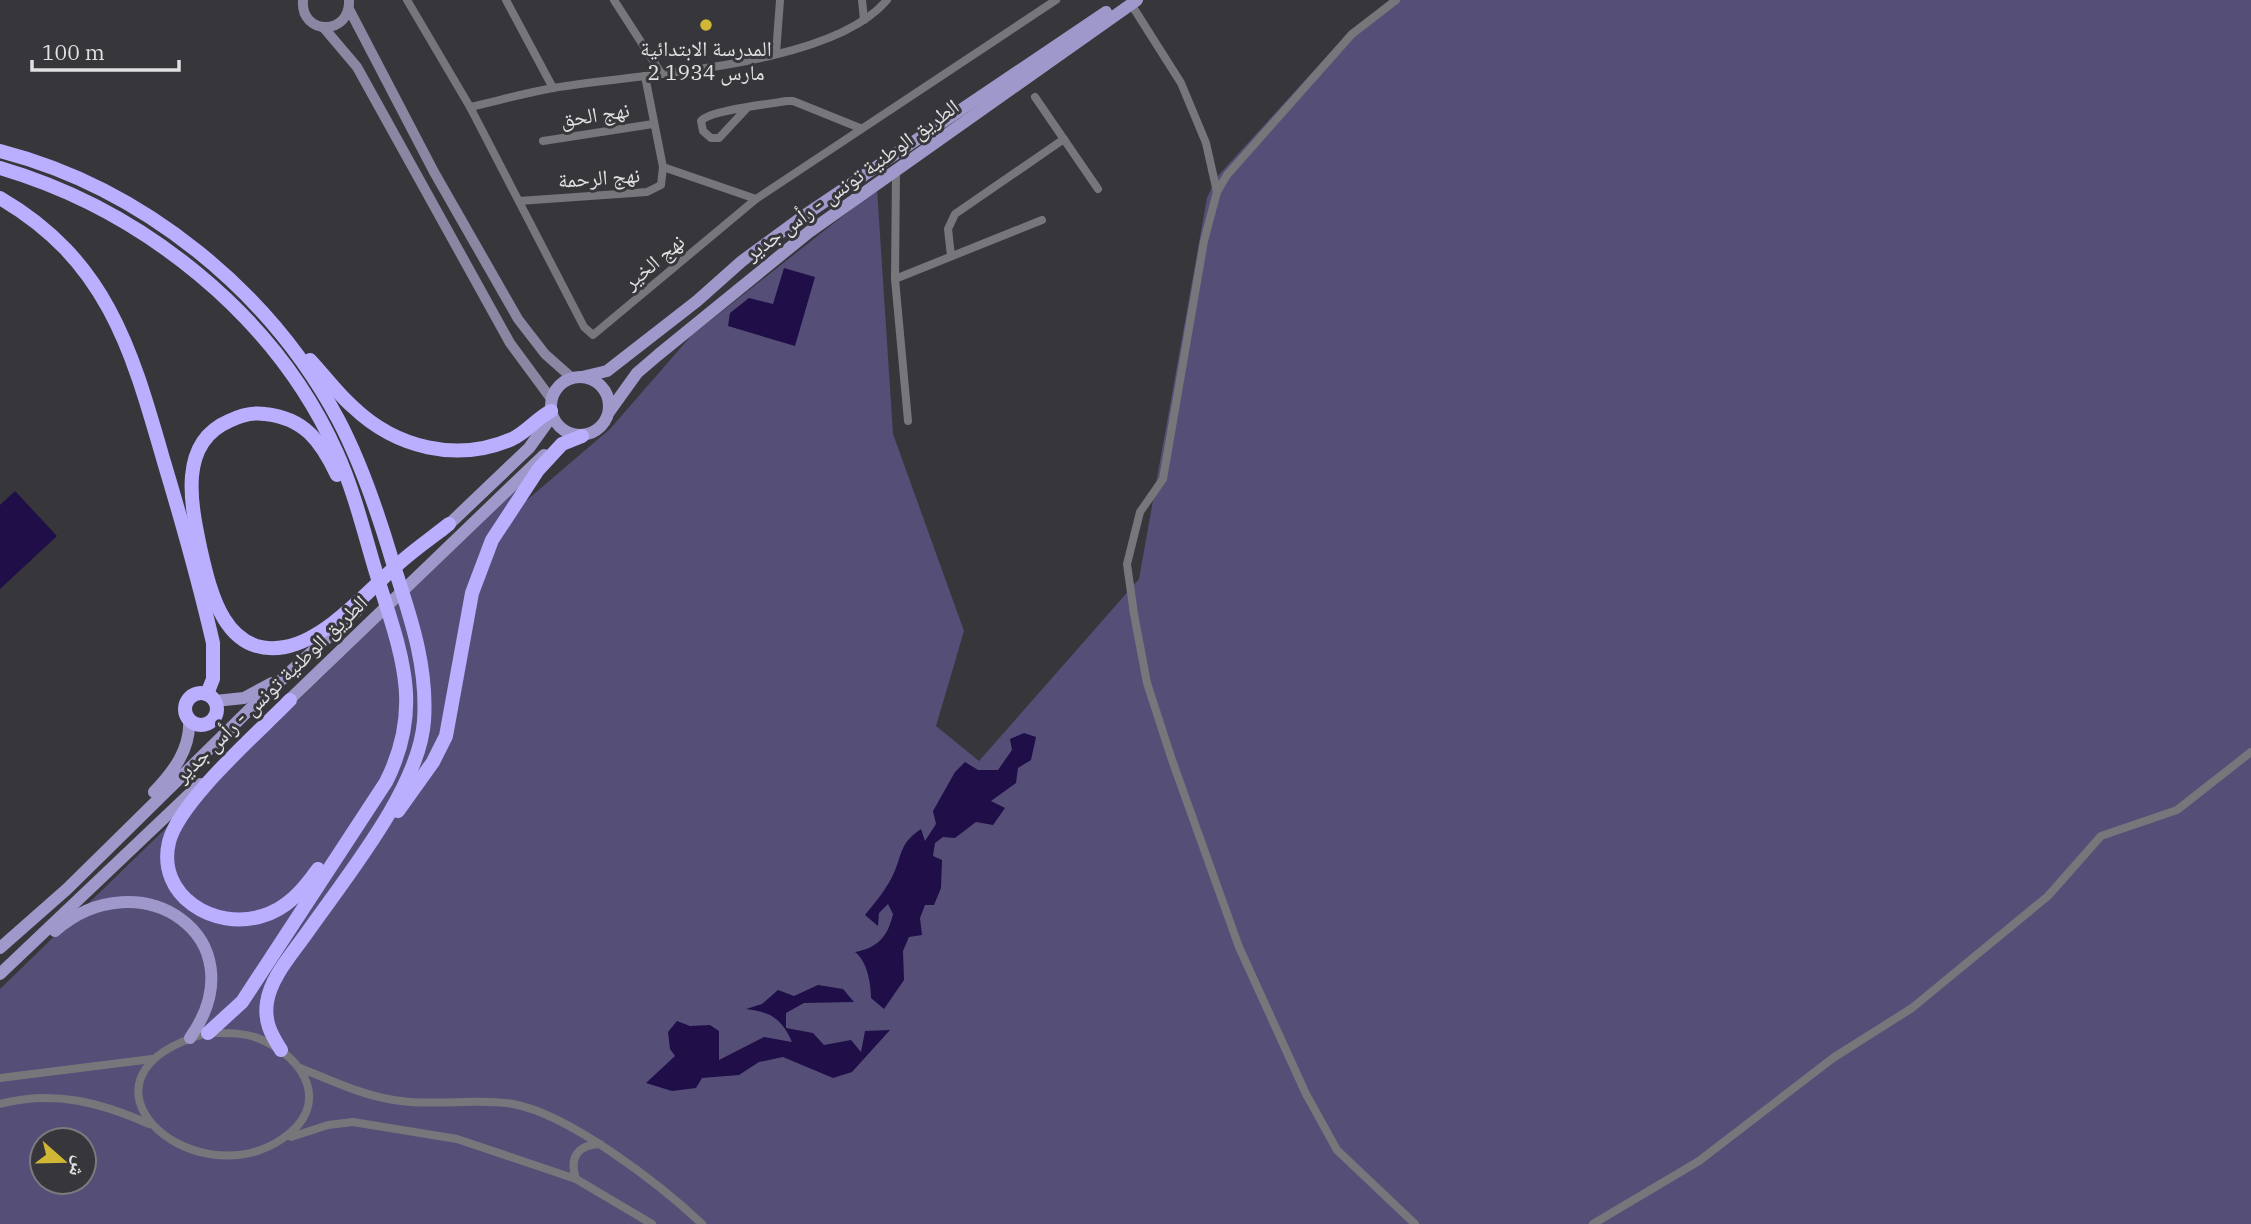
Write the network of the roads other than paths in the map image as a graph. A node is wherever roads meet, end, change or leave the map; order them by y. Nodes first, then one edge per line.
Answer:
1 (294, 0) edge
2 (407, 0) edge
3 (506, 0) edge
4 (614, 0) edge
5 (780, 0) edge
6 (862, 0) edge
7 (887, 0) edge
8 (1056, 0) edge
9 (1396, 0) edge
10 (1131, 1) edge
11 (349, 4) edge
12 (303, 5) edge
13 (864, 20) junction
14 (324, 28) junction
15 (776, 54) junction
16 (661, 73) junction
17 (645, 76) junction
18 (553, 88) junction
19 (1035, 97) dead end
20 (470, 107) junction
21 (747, 108) junction
22 (653, 124) junction
23 (860, 128) junction
24 (1063, 139) junction
25 (543, 141) dead end
26 (0, 151) edge
27 (663, 167) junction
28 (0, 168) edge
29 (897, 171) junction
30 (1098, 189) dead end
31 (1217, 192) junction
32 (0, 198) edge
33 (756, 199) junction
34 (519, 201) junction
35 (1042, 220) dead end
36 (951, 256) junction
37 (895, 279) junction
38 (262, 313) junction
39 (577, 378) junction
40 (552, 409) junction
41 (609, 412) junction
42 (908, 421) dead end
43 (577, 435) junction
44 (360, 520) junction
45 (449, 524) junction
46 (396, 638) junction
47 (285, 677) junction
48 (211, 697) junction
49 (290, 700) junction
50 (188, 720) junction
51 (2251, 752) edge
52 (109, 849) junction
53 (347, 874) junction
54 (0, 948) edge
55 (0, 974) edge
56 (208, 1033) junction
57 (190, 1038) junction
58 (281, 1050) junction
59 (152, 1059) junction
60 (297, 1067) junction
61 (0, 1078) edge
62 (0, 1104) edge
63 (150, 1124) junction
64 (278, 1142) junction
65 (600, 1144) junction
66 (576, 1179) junction
67 (652, 1224) edge
68 (702, 1224) edge
69 (1415, 1224) edge
70 (1593, 1224) edge

1 - 12 street
2 - 20 street, نهج الخير
3 - 18 street
4 - 16 street
5 - 15 street
6 - 13 street
7 - 13 street
8 - 23 street, نهج الخير
9 - 31 street
10 - 29 main road, الطريق الوطنية تونس - رأس جدير
10 - 31 street
10 - 39 main road, الطريق الوطنية تونس - رأس جدير
11 - 14 street
11 - 39 street
12 - 14 street
13 - 15 street
14 - 40 street
15 - 16 street
16 - 17 street
17 - 18 street
17 - 22 street
18 - 20 street
19 - 24 street
20 - 34 street, نهج الخير
21 - 21 street
21 - 23 street
22 - 25 street, نهج الحق
22 - 27 street
23 - 33 street, نهج الخير
24 - 30 street
24 - 36 street
26 - 38 highway
27 - 33 street
27 - 34 street, نهج الرحمة
28 - 44 highway
29 - 37 street
29 - 41 main road, الطريق الوطنية تونس - رأس جدير
31 - 69 street
32 - 48 highway
33 - 34 street, نهج الخير
35 - 36 street
36 - 37 street
37 - 42 street
38 - 40 highway
38 - 53 highway
39 - 40 main road
39 - 41 main road
40 - 43 main road
40 - 45 main road, الطريق الوطنية تونس - رأس جدير
41 - 43 main road
43 - 49 main road, الطريق الوطنية تونس - رأس جدير
43 - 53 highway
44 - 45 highway
44 - 46 highway
45 - 47 main road, الطريق الوطنية تونس - رأس جدير
46 - 49 highway
46 - 56 highway
47 - 48 main road
47 - 52 main road, الطريق الوطنية تونس - رأس جدير
48 - 50 highway
48 - 50 highway
49 - 55 main road, الطريق الوطنية تونس - رأس جدير
50 - 52 main road
51 - 70 street
52 - 54 main road, الطريق الوطنية تونس - رأس جدير
53 - 58 highway
55 - 57 main road
56 - 57 street
56 - 58 street
57 - 59 street
58 - 60 street
59 - 61 street
59 - 63 street
60 - 64 street
60 - 65 street
62 - 63 street
63 - 64 street
64 - 66 street
65 - 66 street
65 - 68 street
66 - 67 street

